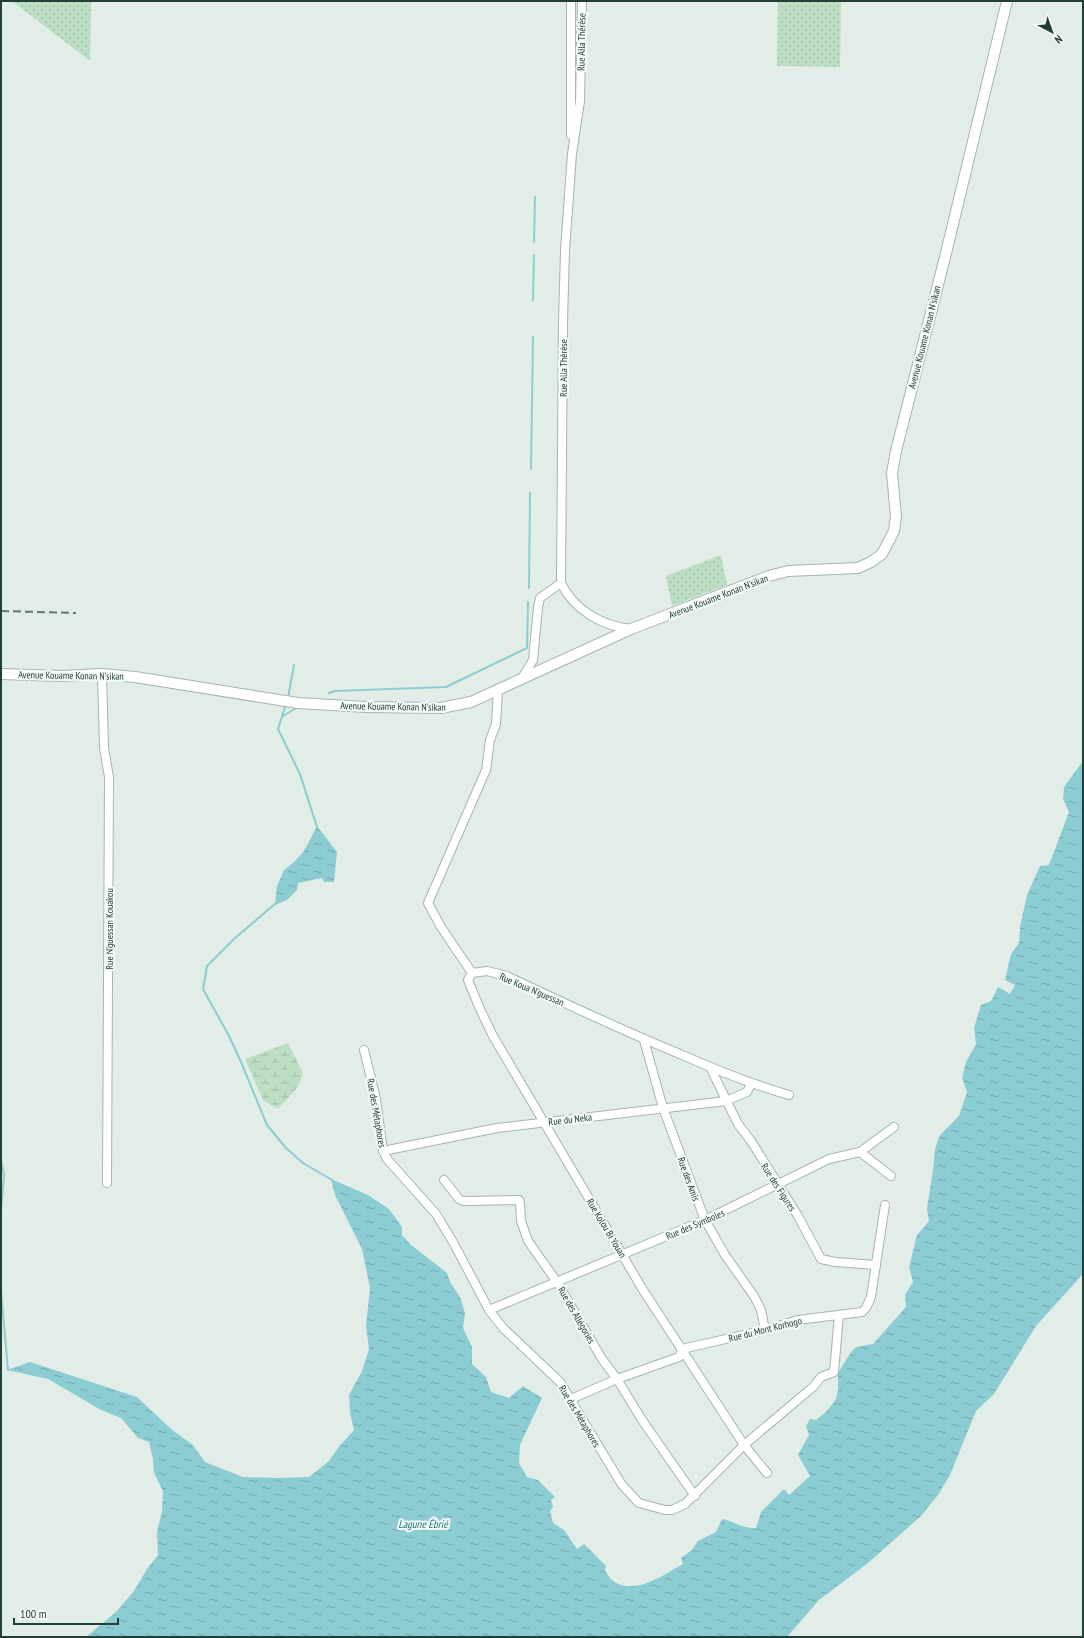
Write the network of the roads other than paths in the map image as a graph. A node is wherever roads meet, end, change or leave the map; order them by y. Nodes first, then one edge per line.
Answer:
1 (571, 1) edge
2 (582, 1) edge
3 (1007, 1) edge
4 (572, 154) junction
5 (560, 583) junction
6 (631, 629) junction
7 (1, 674) edge
8 (102, 674) junction
9 (522, 678) junction
10 (498, 689) junction
11 (472, 972) junction
12 (644, 1040) junction
13 (364, 1050) dead end
14 (710, 1067) junction
15 (751, 1084) junction
16 (789, 1094) dead end
17 (726, 1101) junction
18 (663, 1108) junction
19 (544, 1122) junction
20 (894, 1127) dead end
21 (383, 1151) junction
22 (860, 1152) junction
23 (891, 1176) dead end
24 (444, 1180) dead end
25 (107, 1183) dead end
26 (778, 1185) junction
27 (885, 1205) dead end
28 (705, 1220) junction
29 (623, 1254) junction
30 (876, 1265) junction
31 (557, 1282) junction
32 (489, 1310) junction
33 (839, 1315) junction
34 (765, 1330) junction
35 (682, 1349) junction
36 (617, 1379) junction
37 (571, 1399) junction
38 (744, 1445) junction
39 (767, 1473) dead end
40 (694, 1496) junction

1 - 4 street, Rue Alla Thérèse
2 - 4 street, Rue Alla Thérèse
3 - 6 street, Avenue Kouame Konan N'sikan
4 - 5 street, Rue Alla Thérèse
5 - 6 street
5 - 9 street
6 - 9 street, Avenue Kouame Konan N'sikan
7 - 8 street, Avenue Kouame Konan N'sikan
8 - 10 street, Avenue Kouame Konan N'sikan
8 - 25 street, Rue N'guessan Kouakou
9 - 10 street, Avenue Kouame Konan N'sikan
10 - 11 street
11 - 12 street, Rue Koua N'guessan
11 - 19 street, Rue Kolou Bi Youan
12 - 14 street, Rue Koua N'guessan
12 - 18 street, Rue des Amis
13 - 21 street, Rue des Métaphores
14 - 15 street, Rue Koua N'guessan
14 - 17 street, Rue des Figures
15 - 16 street, Rue Koua N'guessan
15 - 17 street, Rue du Neka
17 - 18 street, Rue du Neka
17 - 26 street, Rue des Figures
18 - 19 street, Rue du Neka
18 - 28 street, Rue des Amis
19 - 21 street, Rue du Neka
19 - 29 street, Rue Kolou Bi Youan
20 - 22 street, Rue des Symboles
21 - 32 street, Rue des Métaphores
22 - 23 street
22 - 26 street, Rue des Symboles
24 - 31 street, Rue des Allégories
26 - 28 street, Rue des Symboles
26 - 30 street, Rue des Figures
27 - 30 street, Rue du Mont Korhogo
28 - 29 street, Rue des Symboles
28 - 34 street, Rue des Amis
29 - 31 street, Rue des Symboles
29 - 35 street, Rue Kolou Bi Youan
30 - 33 street, Rue du Mont Korhogo
31 - 32 street, Rue des Symboles
31 - 36 street, Rue des Allégories
32 - 37 street, Rue des Métaphores
33 - 34 street, Rue du Mont Korhogo
33 - 38 street, Rue des Métaphores
34 - 35 street, Rue du Mont Korhogo
35 - 36 street, Rue du Mont Korhogo
35 - 38 street, Rue Kolou Bi Youan
36 - 37 street, Rue du Mont Korhogo
36 - 40 street, Rue des Allégories
37 - 40 street, Rue des Métaphores
38 - 39 street, Rue Kolou Bi Youan
38 - 40 street, Rue des Métaphores

